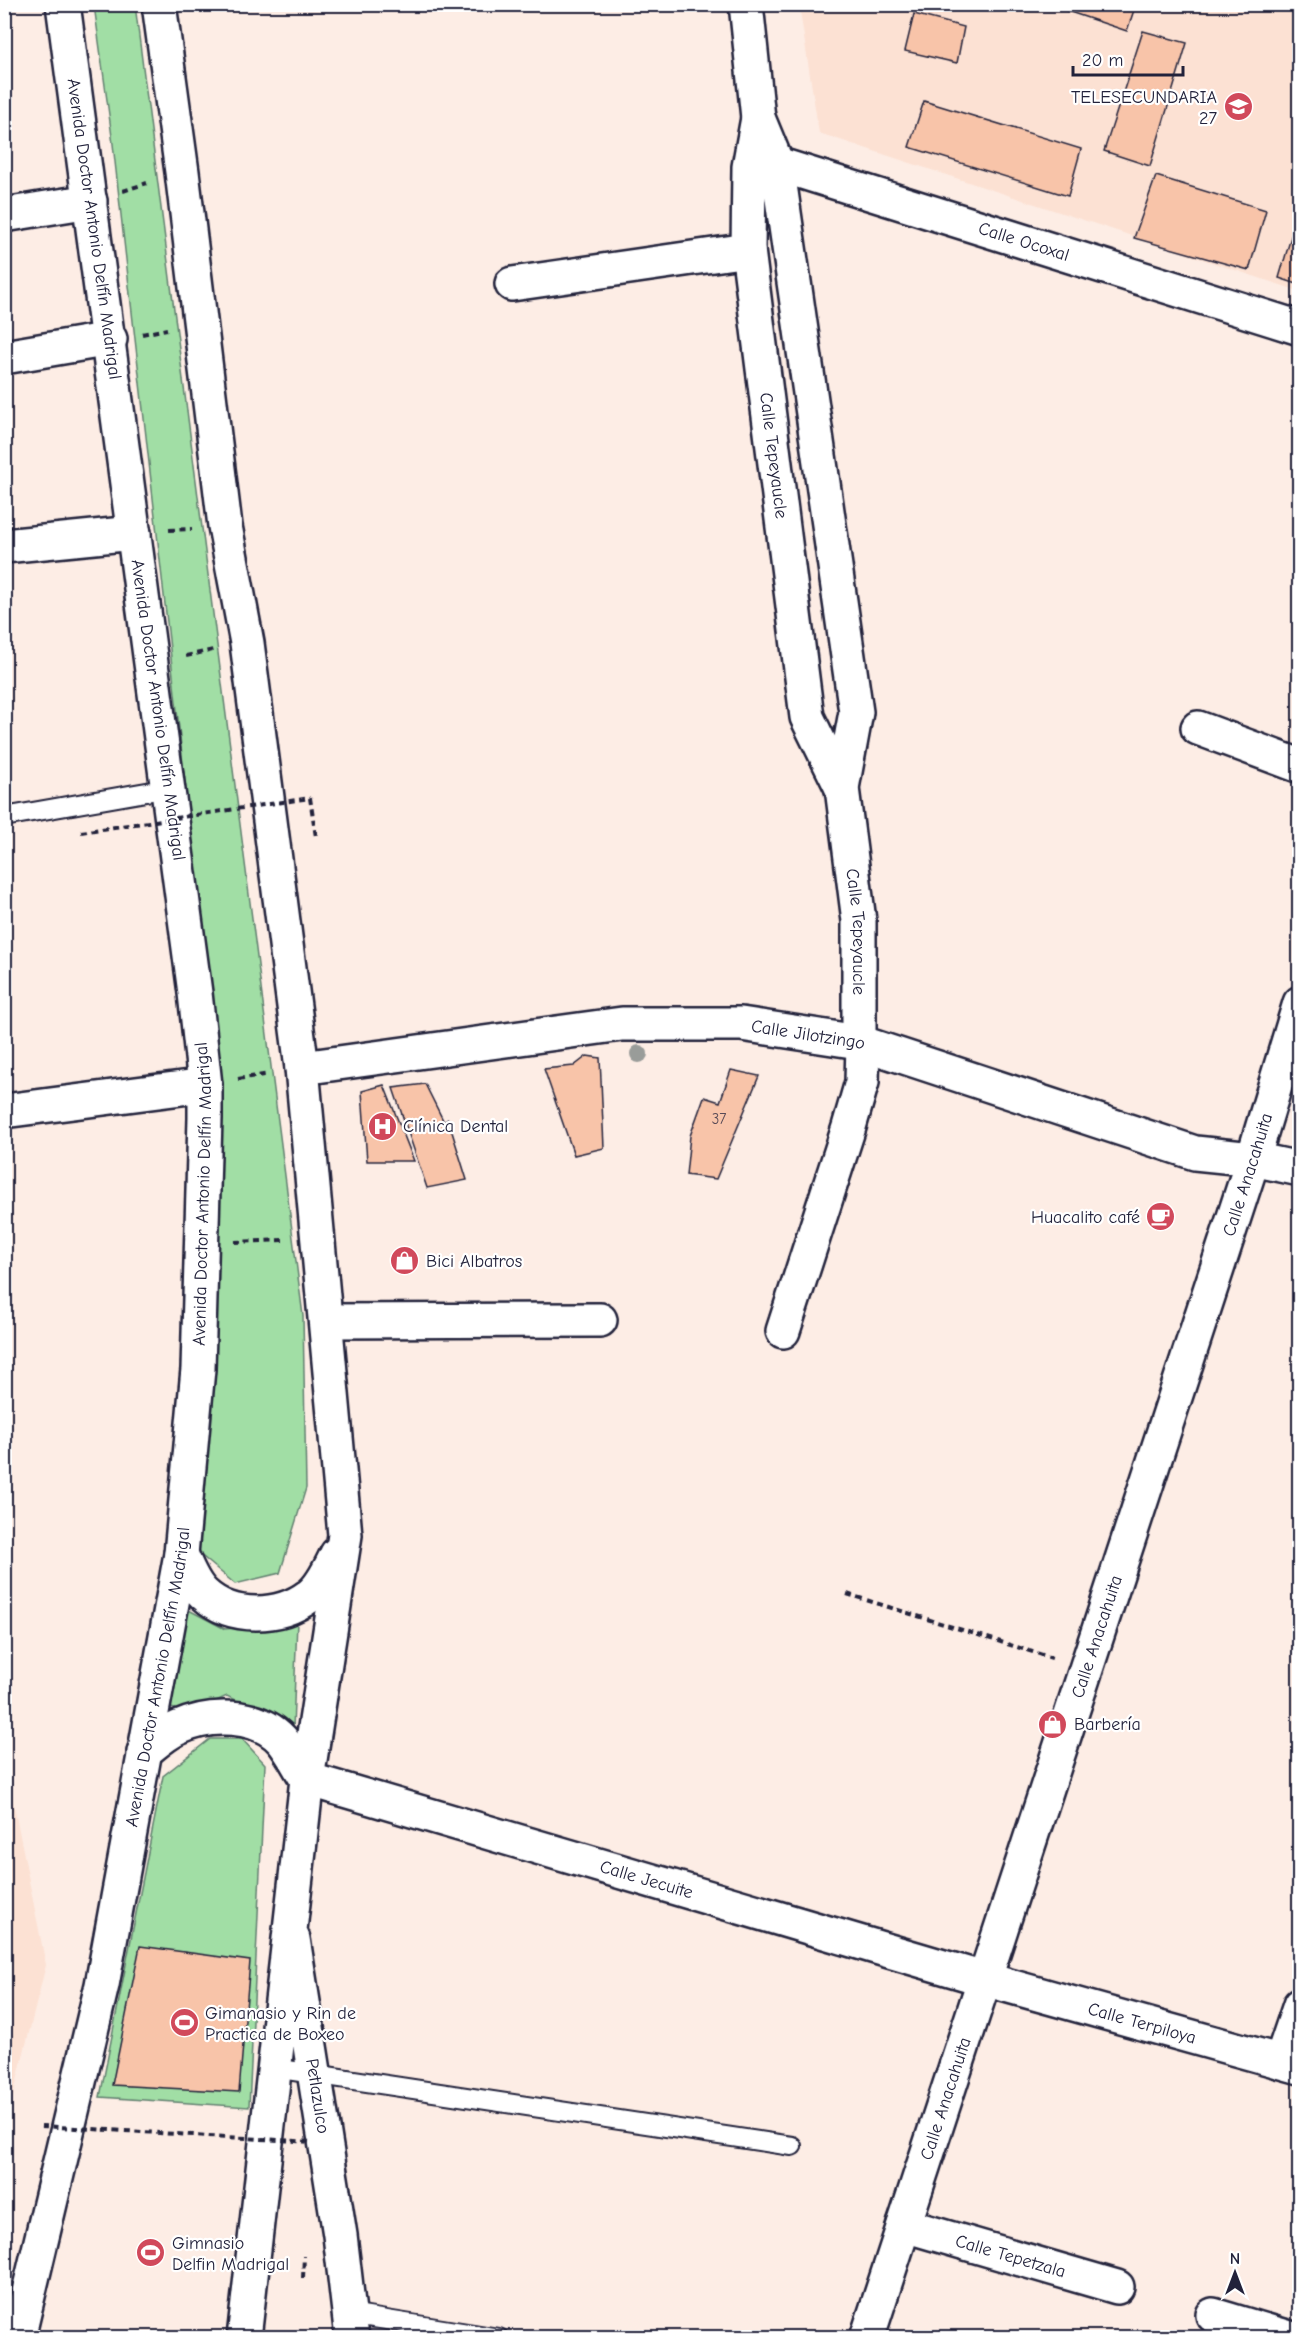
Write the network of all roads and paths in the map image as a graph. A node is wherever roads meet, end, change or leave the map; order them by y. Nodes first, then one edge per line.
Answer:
1 (63, 4) edge
2 (159, 4) edge
3 (746, 4) edge
4 (763, 166) junction
5 (182, 172) junction
6 (90, 201) junction
7 (4, 215) edge
8 (748, 250) junction
9 (512, 284) dead end
10 (201, 323) junction
11 (1299, 328) edge
12 (110, 339) junction
13 (4, 357) edge
14 (225, 526) junction
15 (134, 533) junction
16 (4, 546) edge
17 (247, 643) junction
18 (153, 662) junction
19 (1198, 728) dead end
20 (1299, 766) edge
21 (169, 788) junction
22 (842, 788) junction
23 (4, 817) edge
24 (81, 832) dead end
25 (316, 837) dead end
26 (1299, 1003) edge
27 (861, 1042) junction
28 (302, 1068) junction
29 (205, 1085) junction
30 (4, 1111) edge
31 (1253, 1159) junction
32 (1299, 1169) edge
33 (318, 1239) junction
34 (201, 1244) junction
35 (600, 1320) dead end
36 (326, 1321) junction
37 (783, 1331) dead end
38 (345, 1535) junction
39 (181, 1554) junction
40 (847, 1594) dead end
41 (1085, 1668) junction
42 (144, 1752) junction
43 (308, 1779) junction
44 (291, 1922) junction
45 (984, 1979) junction
46 (1299, 2005) edge
47 (1290, 2064) edge
48 (274, 2068) junction
49 (314, 2074) junction
50 (41, 2126) dead end
51 (312, 2142) dead end
52 (792, 2146) dead end
53 (904, 2224) junction
54 (1118, 2288) dead end
55 (1213, 2315) dead end
56 (350, 2326) edge
57 (18, 2337) edge
58 (243, 2337) edge
59 (499, 2337) edge
60 (867, 2337) edge
61 (1290, 2337) edge

1 - 6 street, Avenida Doctor Antonio Delfín Madrigal
2 - 5 street
3 - 4 street, Calle Tepeyaucle
4 - 8 street, Calle Tepeyaucle
4 - 11 street, Calle Ocoxal
4 - 22 street, Calle Tepeyaucle
5 - 6 path
5 - 10 street
6 - 7 street
6 - 12 street, Avenida Doctor Antonio Delfín Madrigal
8 - 9 street
8 - 22 street, Calle Tepeyaucle
10 - 12 path
10 - 14 street
12 - 13 street
12 - 15 street, Avenida Doctor Antonio Delfín Madrigal
14 - 15 path
14 - 17 street
15 - 16 street
15 - 18 street, Avenida Doctor Antonio Delfín Madrigal
17 - 18 path
17 - 28 street
18 - 21 street, Avenida Doctor Antonio Delfín Madrigal
19 - 20 street
21 - 23 lane
21 - 29 street, Avenida Doctor Antonio Delfín Madrigal
22 - 27 street, Calle Tepeyaucle
24 - 25 path, bridge
26 - 31 street, Calle Anacahuita
27 - 28 street, Calle Jilotzingo
27 - 31 street, Calle Jilotzingo
27 - 37 street, Calle Tepeyaucle
28 - 29 path
28 - 33 street
29 - 30 street
29 - 34 street, Avenida Doctor Antonio Delfín Madrigal
31 - 32 street, Calle Jilotzingo
31 - 41 street, Calle Anacahuita
33 - 34 path
33 - 36 street
34 - 39 street, Avenida Doctor Antonio Delfín Madrigal
35 - 36 street
36 - 38 street
38 - 39 street
38 - 43 street
39 - 42 street, Avenida Doctor Antonio Delfín Madrigal
40 - 41 path
41 - 45 street, Calle Anacahuita
42 - 43 street
42 - 57 street, Avenida Doctor Antonio Delfín Madrigal
43 - 44 street
43 - 45 street, Calle Jecuite
44 - 48 street
44 - 49 street, Petlazulco
45 - 47 street, Calle Terpiloya
45 - 53 street, Calle Anacahuita
46 - 47 street
48 - 49 lane
48 - 58 street
49 - 52 lane
49 - 56 street, Petlazulco
50 - 51 path, bridge
53 - 54 street, Calle Tepetzala
53 - 60 street, Calle Anacahuita
55 - 61 street
56 - 59 lane

